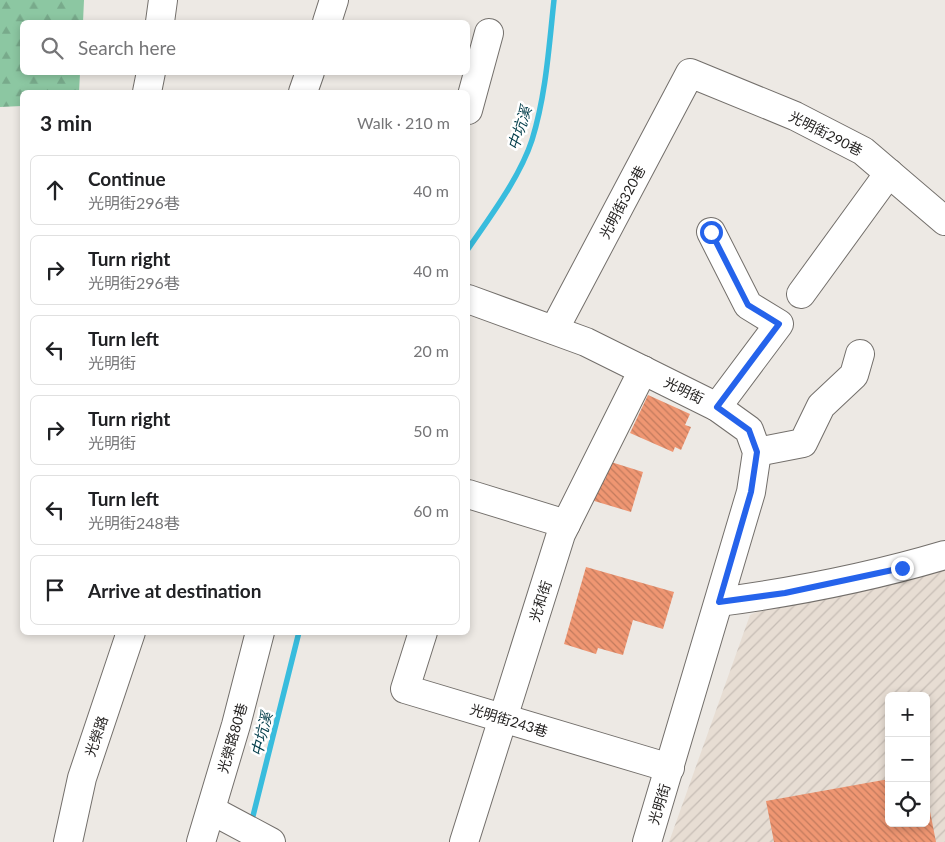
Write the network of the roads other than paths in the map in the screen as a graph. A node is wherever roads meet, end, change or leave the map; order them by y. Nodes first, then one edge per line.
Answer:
1 (163, 0) edge
2 (334, 0) edge
3 (160, 20) edge
4 (328, 20) edge
5 (489, 33) dead end
6 (690, 74) joint
7 (150, 75) edge
8 (309, 75) edge
9 (147, 90) edge
10 (304, 90) edge
11 (470, 103) edge
12 (889, 173) junction
13 (945, 221) edge
14 (711, 232) dead end
15 (801, 294) dead end
16 (470, 300) edge
17 (554, 330) junction
18 (860, 354) dead end
19 (642, 370) junction
20 (717, 407) junction
21 (757, 452) junction
22 (470, 495) edge
23 (566, 524) junction
24 (945, 555) edge
25 (719, 602) junction
26 (130, 635) edge
27 (259, 635) edge
28 (422, 635) edge
29 (503, 718) junction
30 (670, 768) junction
31 (210, 810) junction
32 (266, 840) edge
33 (68, 842) edge
34 (201, 842) edge
35 (464, 842) edge
36 (648, 842) edge

1 - 3 street
2 - 4 street
5 - 11 street
6 - 12 street, 光明街290巷
6 - 17 street, 光明街320巷
7 - 9 street
8 - 10 street
12 - 13 street, 光明街290巷
12 - 15 street
14 - 20 street
16 - 17 street, 光明街
17 - 19 street, 光明街
18 - 21 street
19 - 20 street, 光明街
19 - 23 street, 光和街
20 - 21 street, 光明街
21 - 25 street, 光明街
22 - 23 street
23 - 29 street, 光和街
24 - 25 street
25 - 30 street, 光明街
26 - 33 street, 光榮路
27 - 31 street, 光榮路80巷
28 - 29 street, 光明街243巷
29 - 30 street, 光明街243巷
29 - 35 street, 光和街
30 - 36 street, 光明街
31 - 32 street
31 - 34 street, 光榮路80巷

